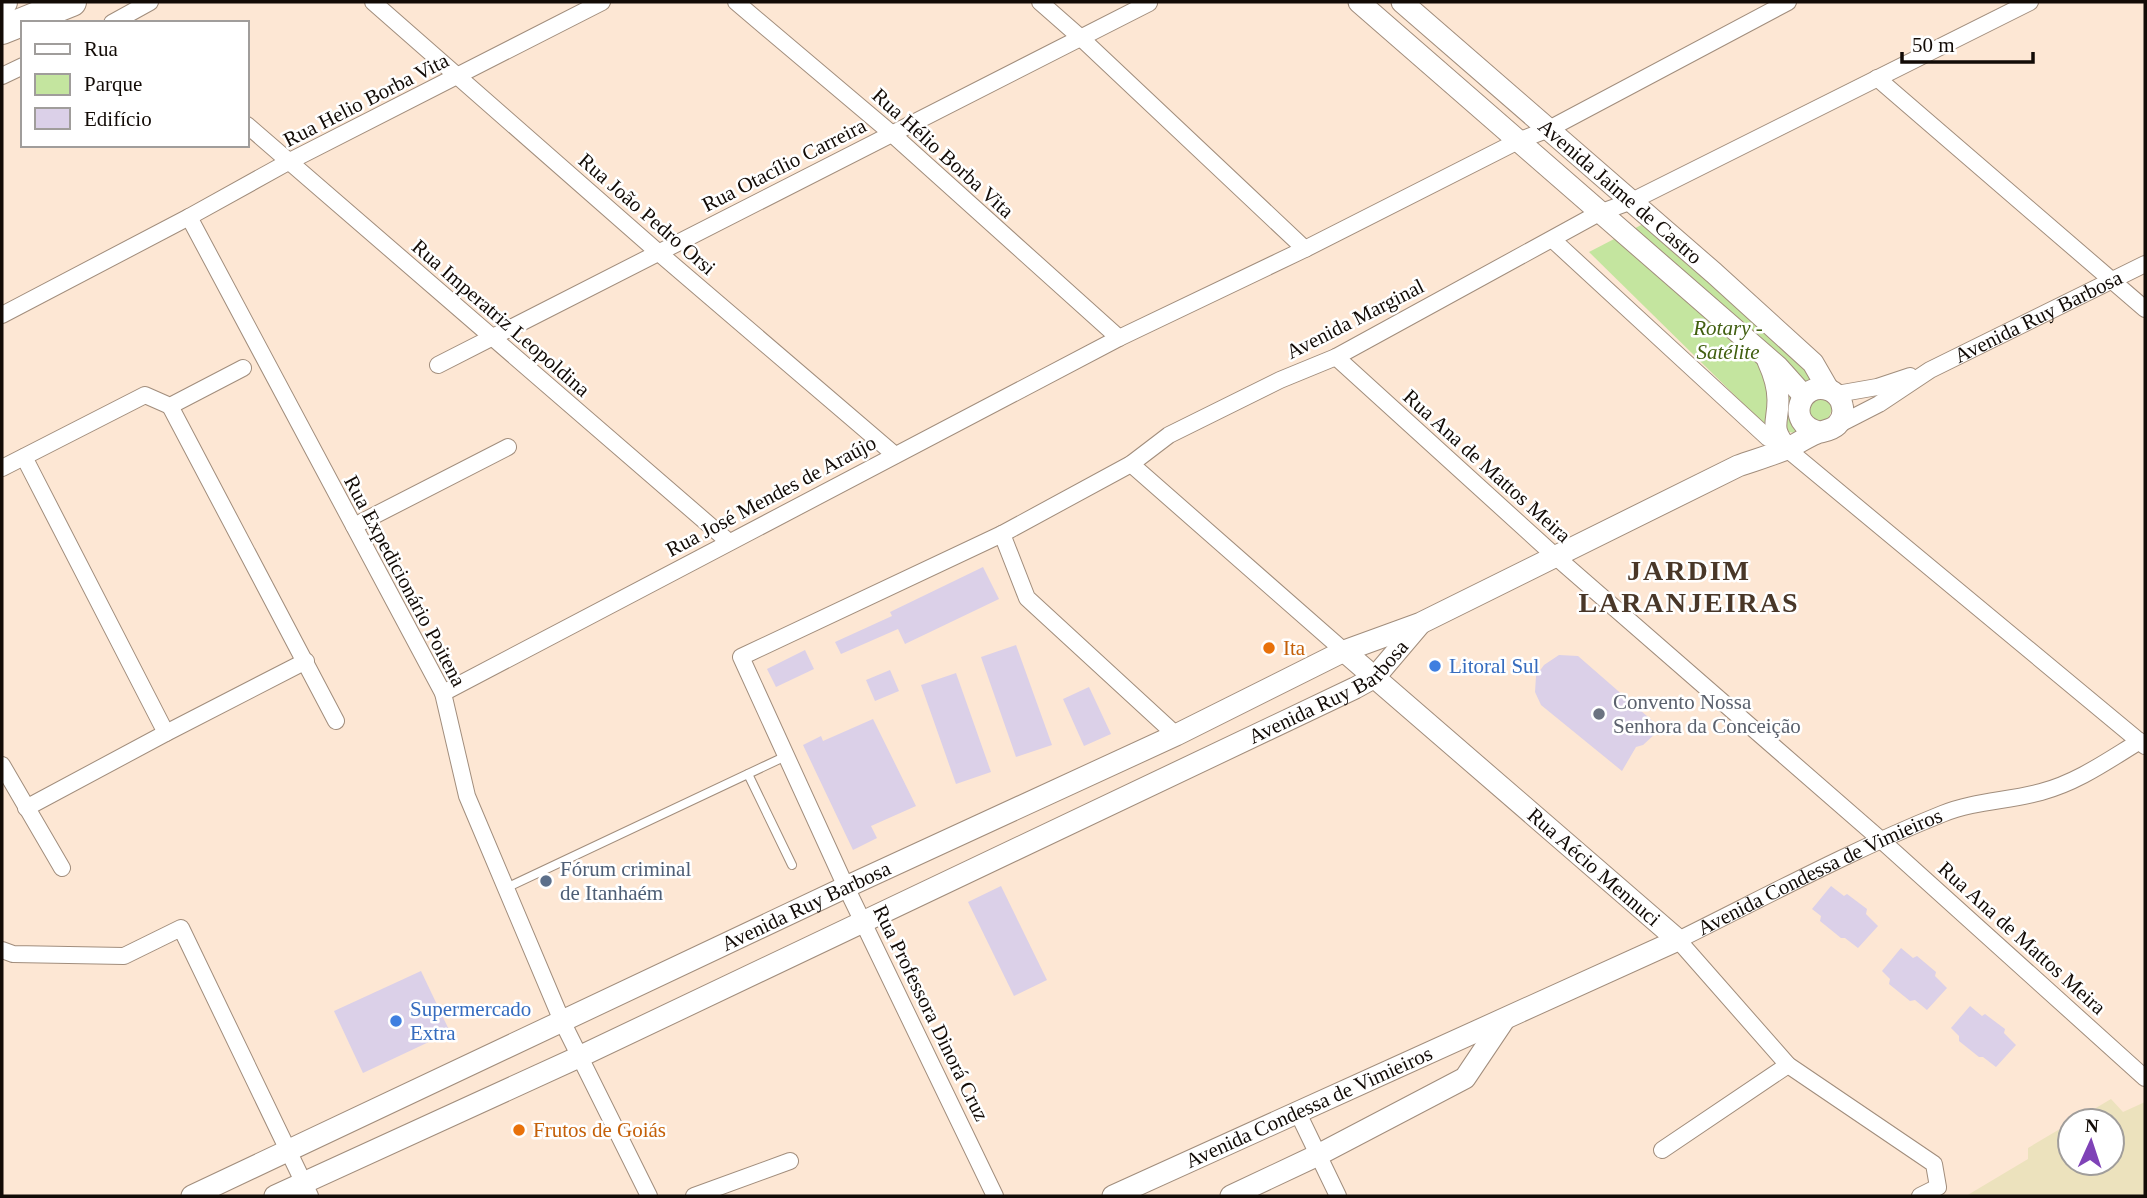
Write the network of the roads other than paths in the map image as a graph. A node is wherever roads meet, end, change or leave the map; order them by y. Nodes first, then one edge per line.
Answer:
1 (72, 2) edge
2 (150, 2) edge
3 (373, 2) edge
4 (602, 2) edge
5 (736, 2) edge
6 (1040, 2) edge
7 (1359, 2) edge
8 (1402, 2) edge
9 (1788, 2) edge
10 (2029, 2) edge
11 (1149, 3) edge
12 (24, 21) edge
13 (120, 21) edge
14 (21, 22) edge
15 (2, 30) edge
16 (1081, 38) junction
17 (21, 67) edge
18 (2, 76) edge
19 (458, 77) junction
20 (1877, 78) junction
21 (1506, 91) junction
22 (1486, 113) junction
23 (248, 126) edge
24 (1549, 129) junction
25 (891, 133) junction
26 (1518, 141) junction
27 (290, 161) junction
28 (1632, 201) junction
29 (1599, 213) junction
30 (190, 217) junction
31 (1553, 240) junction
32 (1305, 249) junction
33 (659, 253) junction
34 (2145, 264) edge
35 (2114, 280) junction
36 (2145, 309) edge
37 (2, 315) edge
38 (491, 338) junction
39 (1119, 338) junction
40 (1336, 357) junction
41 (1767, 360) junction
42 (438, 365) dead end
43 (243, 368) dead end
44 (1930, 370) junction
45 (1832, 392) junction
46 (1801, 401) junction
47 (170, 406) junction
48 (1828, 429) junction
49 (1771, 432) junction
50 (508, 447) dead end
51 (1787, 449) junction
52 (895, 455) junction
53 (24, 457) junction
54 (1131, 464) junction
55 (1738, 466) junction
56 (2, 468) edge
57 (354, 526) junction
58 (1002, 534) junction
59 (729, 542) junction
60 (1555, 556) junction
61 (1421, 623) junction
62 (1344, 651) junction
63 (741, 657) joint
64 (306, 661) junction
65 (1375, 677) junction
66 (443, 693) junction
67 (336, 721) dead end
68 (166, 733) junction
69 (1176, 735) junction
70 (2143, 744) edge
71 (786, 756) junction
72 (2, 765) edge
73 (748, 774) junction
74 (26, 808) junction
75 (1881, 840) junction
76 (792, 865) dead end
77 (62, 868) dead end
78 (846, 887) junction
79 (506, 888) junction
80 (863, 922) junction
81 (1678, 940) junction
82 (2, 950) edge
83 (1504, 1020) junction
84 (562, 1021) junction
85 (581, 1056) junction
86 (1788, 1065) junction
87 (2145, 1078) edge
88 (1297, 1111) junction
89 (1662, 1150) dead end
90 (289, 1152) junction
91 (1318, 1155) junction
92 (790, 1161) dead end
93 (307, 1189) edge
94 (192, 1196) edge
95 (275, 1196) edge
96 (649, 1196) edge
97 (694, 1196) edge
98 (995, 1196) edge
99 (1113, 1196) edge
100 (1231, 1196) edge
101 (1338, 1196) edge
102 (1920, 1196) edge

1 - 12 highway
2 - 13 street
3 - 19 street, Rua João Pedro Orsi
4 - 19 street, Rua Helio Borba Vita
5 - 25 street, Rua Hélio Borba Vita
6 - 16 street
7 - 22 street, Avenida Jaime de Castro
8 - 21 street, Avenida Jaime de Castro
9 - 24 street
10 - 20 street, Avenida Marginal
11 - 16 street, Rua Otacílio Carreira
14 - 15 highway
16 - 25 street, Rua Otacílio Carreira
16 - 32 street
17 - 18 street
19 - 27 street, Rua Helio Borba Vita
19 - 33 street, Rua João Pedro Orsi
20 - 28 street, Avenida Marginal
20 - 35 street
21 - 22 street
21 - 24 street, Avenida Jaime de Castro
22 - 26 street, Avenida Jaime de Castro
23 - 27 street, Rua Imperatriz Leopoldina
24 - 26 street
24 - 28 street, Avenida Jaime de Castro
25 - 33 street, Rua Otacílio Carreira
25 - 39 street, Rua Hélio Borba Vita
26 - 29 street, Avenida Jaime de Castro
26 - 32 street
27 - 30 street, Rua Helio Borba Vita
27 - 38 street, Rua Imperatriz Leopoldina
28 - 29 street, Avenida Marginal
28 - 45 street, Avenida Jaime de Castro
29 - 31 street, Avenida Marginal
29 - 41 street, Avenida Jaime de Castro
30 - 37 street, Rua Helio Borba Vita
30 - 57 street, Rua Expedicionário Poitena
31 - 40 street, Avenida Marginal
31 - 49 street
32 - 39 street, Rua José Mendes de Araújo
33 - 38 street, Rua Otacílio Carreira
33 - 52 street, Rua João Pedro Orsi
34 - 35 street, Avenida Ruy Barbosa
35 - 36 street
35 - 44 street, Avenida Ruy Barbosa
38 - 42 street, Rua Otacílio Carreira
38 - 59 street, Rua Imperatriz Leopoldina
39 - 52 street, Rua José Mendes de Araújo
40 - 54 street, Avenida Marginal
40 - 60 street, Rua Ana de Mattos Meira
41 - 46 street, Avenida Jaime de Castro
41 - 49 street
43 - 47 street
44 - 45 street, Avenida Ruy Barbosa
44 - 48 street, Avenida Ruy Barbosa
45 - 46 street, Avenida Ruy Barbosa
45 - 48 street
46 - 48 street
46 - 49 street, Avenida Ruy Barbosa
47 - 53 street
47 - 64 street
48 - 51 street, Avenida Ruy Barbosa
49 - 51 street
49 - 55 street, Avenida Ruy Barbosa
50 - 57 street
51 - 55 street, Avenida Ruy Barbosa
51 - 70 street
52 - 59 street, Rua José Mendes de Araújo
53 - 56 street
53 - 68 street
54 - 58 street, Avenida Marginal
54 - 62 street
55 - 60 street, Avenida Ruy Barbosa
57 - 66 street, Rua Expedicionário Poitena
58 - 63 street, Avenida Marginal
58 - 69 street
59 - 66 street, Rua José Mendes de Araújo
60 - 61 street, Avenida Ruy Barbosa
60 - 75 street, Rua Ana de Mattos Meira
61 - 62 street, Avenida Ruy Barbosa
61 - 65 street, Avenida Ruy Barbosa
62 - 65 street, Rua Aécio Mennuci
62 - 69 street, Avenida Ruy Barbosa
63 - 71 street, Rua Professora Dinorá Cruz
64 - 67 street
64 - 68 street
65 - 80 street, Avenida Ruy Barbosa
65 - 81 street, Rua Aécio Mennuci
66 - 79 street, Rua Expedicionário Poitena
68 - 74 street
69 - 78 street, Avenida Ruy Barbosa
70 - 75 street, Avenida Condessa de Vimieiros
71 - 73 lane
71 - 78 street, Rua Professora Dinorá Cruz
72 - 74 street
73 - 76 lane
73 - 79 lane
74 - 77 street
75 - 81 street, Avenida Condessa de Vimieiros
75 - 87 street, Rua Ana de Mattos Meira
78 - 80 street, Rua Professora Dinorá Cruz
78 - 84 street, Avenida Ruy Barbosa
79 - 84 street, Rua Expedicionário Poitena
80 - 85 street, Avenida Ruy Barbosa
80 - 98 street, Rua Professora Dinorá Cruz
81 - 83 street, Avenida Condessa de Vimieiros
81 - 86 street, Rua Aécio Mennuci
82 - 90 street
83 - 88 street, Avenida Condessa de Vimieiros
83 - 91 street, Avenida Condessa de Vimieiros
84 - 85 street, Rua Expedicionário Poitena
84 - 90 street, Avenida Ruy Barbosa
85 - 93 street, Avenida Ruy Barbosa
85 - 96 street, Rua Expedicionário Poitena
86 - 89 street
86 - 102 street, Rua Aécio Mennuci
88 - 91 street
88 - 99 street, Avenida Condessa de Vimieiros
90 - 93 street
90 - 94 street, Avenida Ruy Barbosa
91 - 100 street, Avenida Condessa de Vimieiros
91 - 101 street
92 - 97 street
93 - 95 street, Avenida Ruy Barbosa

